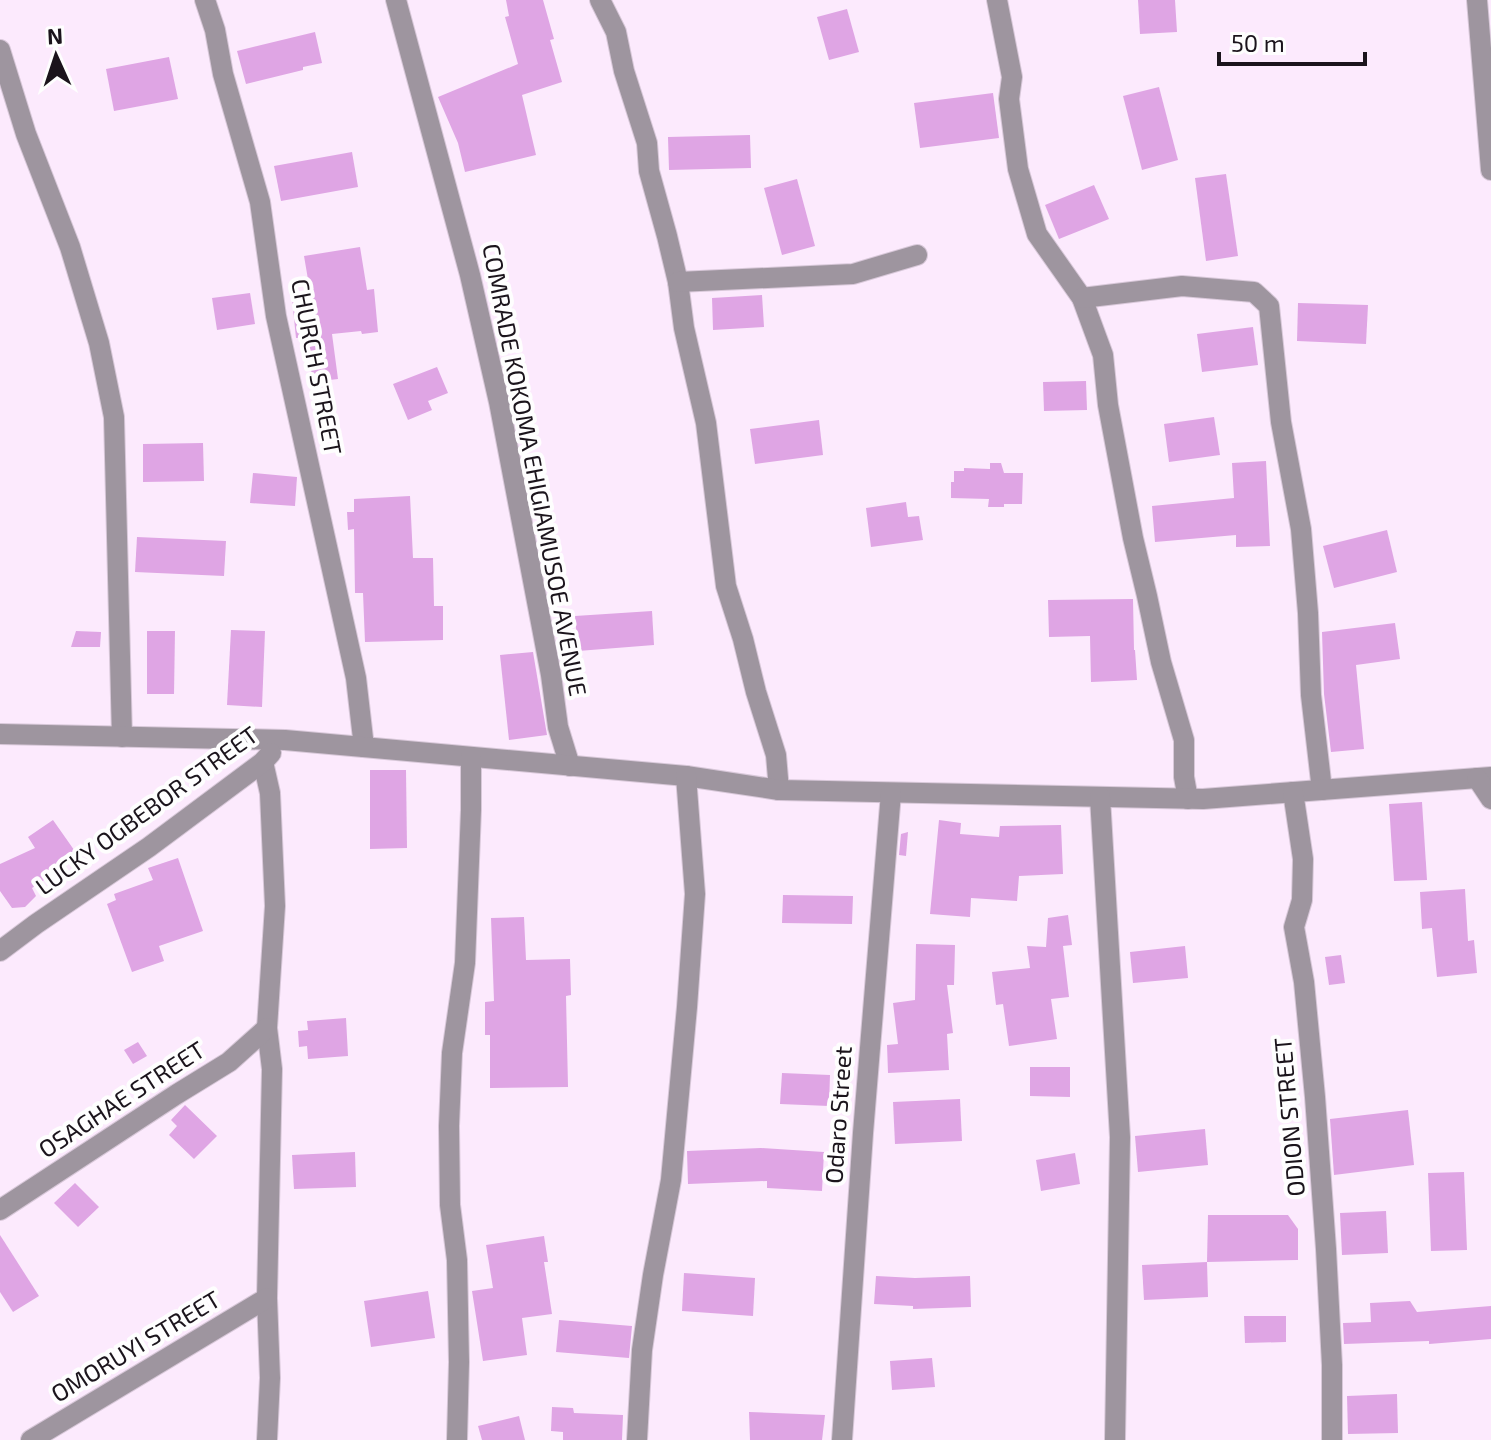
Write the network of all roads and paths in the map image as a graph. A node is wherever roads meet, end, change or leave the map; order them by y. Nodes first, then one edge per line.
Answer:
1 (205, 0) edge
2 (396, 0) edge
3 (600, 0) edge
4 (997, 0) edge
5 (1477, 0) edge
6 (0, 50) edge
7 (1491, 170) edge
8 (917, 255) dead end
9 (678, 282) junction
10 (1082, 298) junction
11 (0, 734) edge
12 (122, 737) junction
13 (285, 740) junction
14 (364, 747) junction
15 (471, 757) junction
16 (263, 762) junction
17 (570, 766) junction
18 (686, 776) junction
19 (1484, 777) edge
20 (779, 790) junction
21 (1322, 790) junction
22 (1293, 792) junction
23 (891, 793) junction
24 (1100, 797) junction
25 (1188, 799) junction
26 (1491, 799) edge
27 (0, 951) edge
28 (267, 1028) junction
29 (0, 1210) edge
30 (267, 1298) junction
31 (31, 1440) edge
32 (267, 1440) edge
33 (457, 1440) edge
34 (637, 1440) edge
35 (842, 1440) edge
36 (1115, 1440) edge
37 (1332, 1440) edge

1 - 14 street, CHURCH STREET
2 - 17 street, COMRADE KOKOMA EHIGIAMUSOE AVENUE
3 - 9 street
4 - 10 street
5 - 7 street
6 - 12 street
8 - 9 street
9 - 20 street
10 - 21 street
10 - 25 street
11 - 12 street
12 - 13 street
13 - 14 street
13 - 16 street, LUCKY OGBEBOR STREET
14 - 15 street
15 - 17 street
15 - 33 street
16 - 27 street, LUCKY OGBEBOR STREET
16 - 28 street
17 - 18 street
18 - 20 street
18 - 34 street
19 - 21 street
19 - 26 street
20 - 23 street
21 - 22 street
22 - 25 street
22 - 37 street, ODION STREET
23 - 24 street
23 - 35 street, Odaro Street
24 - 25 street
24 - 36 street
28 - 29 street, OSAGHAE STREET
28 - 30 street
30 - 31 street, OMORUYI STREET
30 - 32 street

